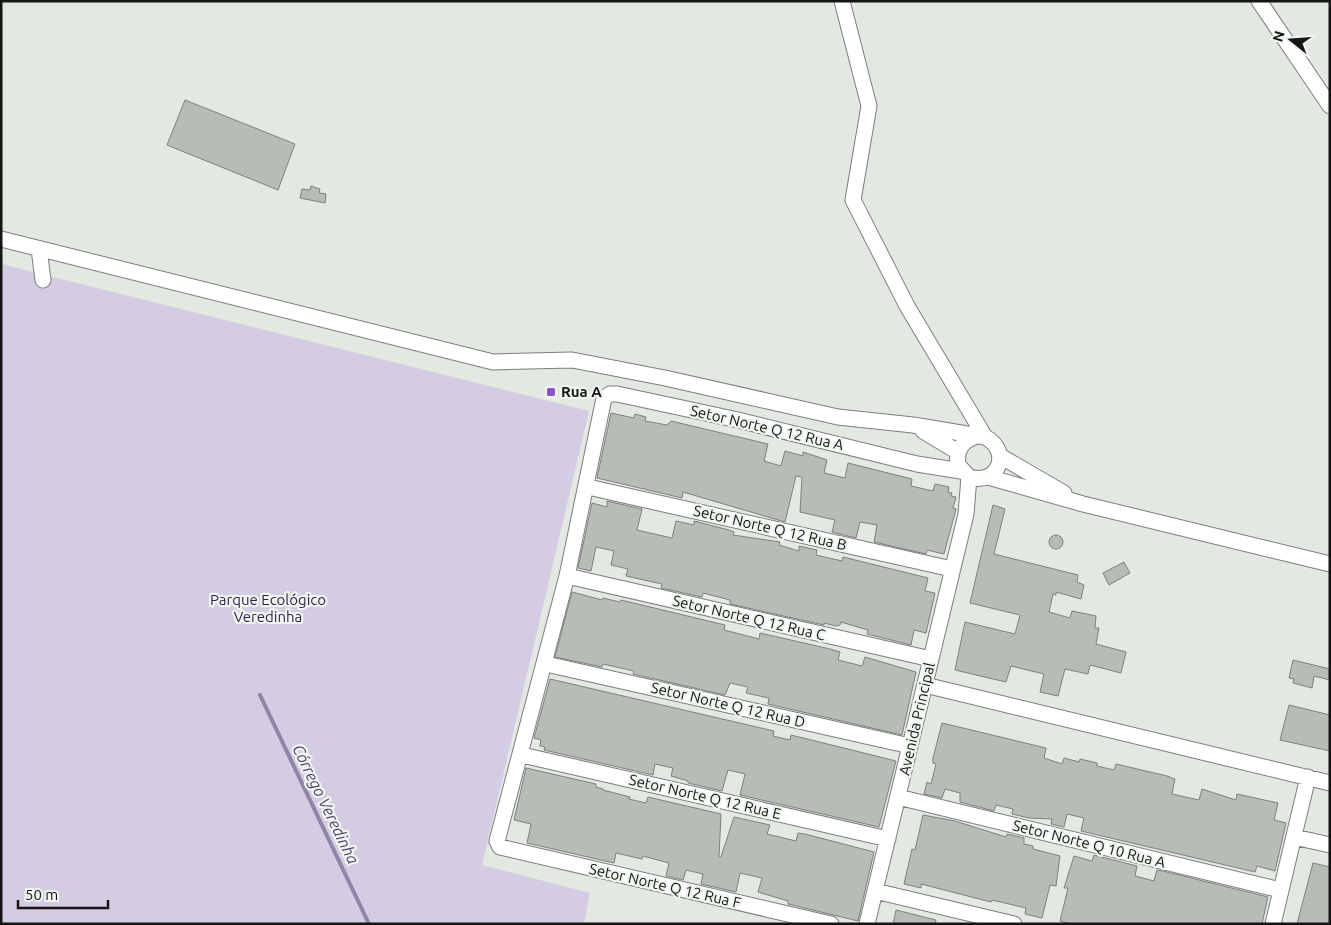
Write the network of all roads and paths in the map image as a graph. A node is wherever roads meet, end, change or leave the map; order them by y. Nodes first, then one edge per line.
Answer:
1 (842, 1) edge
2 (1259, 1) edge
3 (1330, 106) edge
4 (1, 239) edge
5 (39, 249) junction
6 (43, 280) dead end
7 (913, 425) junction
8 (979, 437) junction
9 (1000, 456) junction
10 (969, 469) junction
11 (588, 487) junction
12 (1083, 504) junction
13 (1330, 564) edge
14 (952, 569) junction
15 (567, 576) junction
16 (931, 659) junction
17 (546, 664) junction
18 (925, 685) junction
19 (910, 746) junction
20 (522, 754) junction
21 (1308, 777) junction
22 (1330, 783) edge
23 (898, 797) junction
24 (1294, 837) junction
25 (888, 839) junction
26 (1330, 845) edge
27 (1280, 890) junction
28 (875, 891) junction
29 (831, 924) edge
30 (867, 924) edge
31 (1014, 924) edge
32 (1273, 924) edge

1 - 8 street
2 - 3 street
4 - 5 street
5 - 6 street
5 - 7 street
7 - 8 street
7 - 10 street
8 - 9 street
8 - 10 street, Avenida Principal
9 - 10 street, Avenida Principal
9 - 12 street
10 - 11 street, Setor Norte Q 12 Rua A
10 - 12 street
10 - 14 street, Avenida Principal
11 - 14 street, Setor Norte Q 12 Rua B
11 - 15 street
12 - 13 street
14 - 16 street, Avenida Principal
15 - 16 street, Setor Norte Q 12 Rua C
15 - 17 street
16 - 18 street, Avenida Principal
17 - 19 street, Setor Norte Q 12 Rua D
17 - 20 street
18 - 19 street, Avenida Principal
18 - 21 street
19 - 23 street, Avenida Principal
20 - 25 street, Setor Norte Q 12 Rua E
20 - 29 street, Setor Norte Q 12 Rua F
21 - 22 street
21 - 24 street
23 - 25 street, Avenida Principal
23 - 27 street, Setor Norte Q 10 Rua A
24 - 26 street
24 - 27 street
25 - 28 street, Avenida Principal
27 - 32 street
28 - 30 street, Avenida Principal
28 - 31 street

